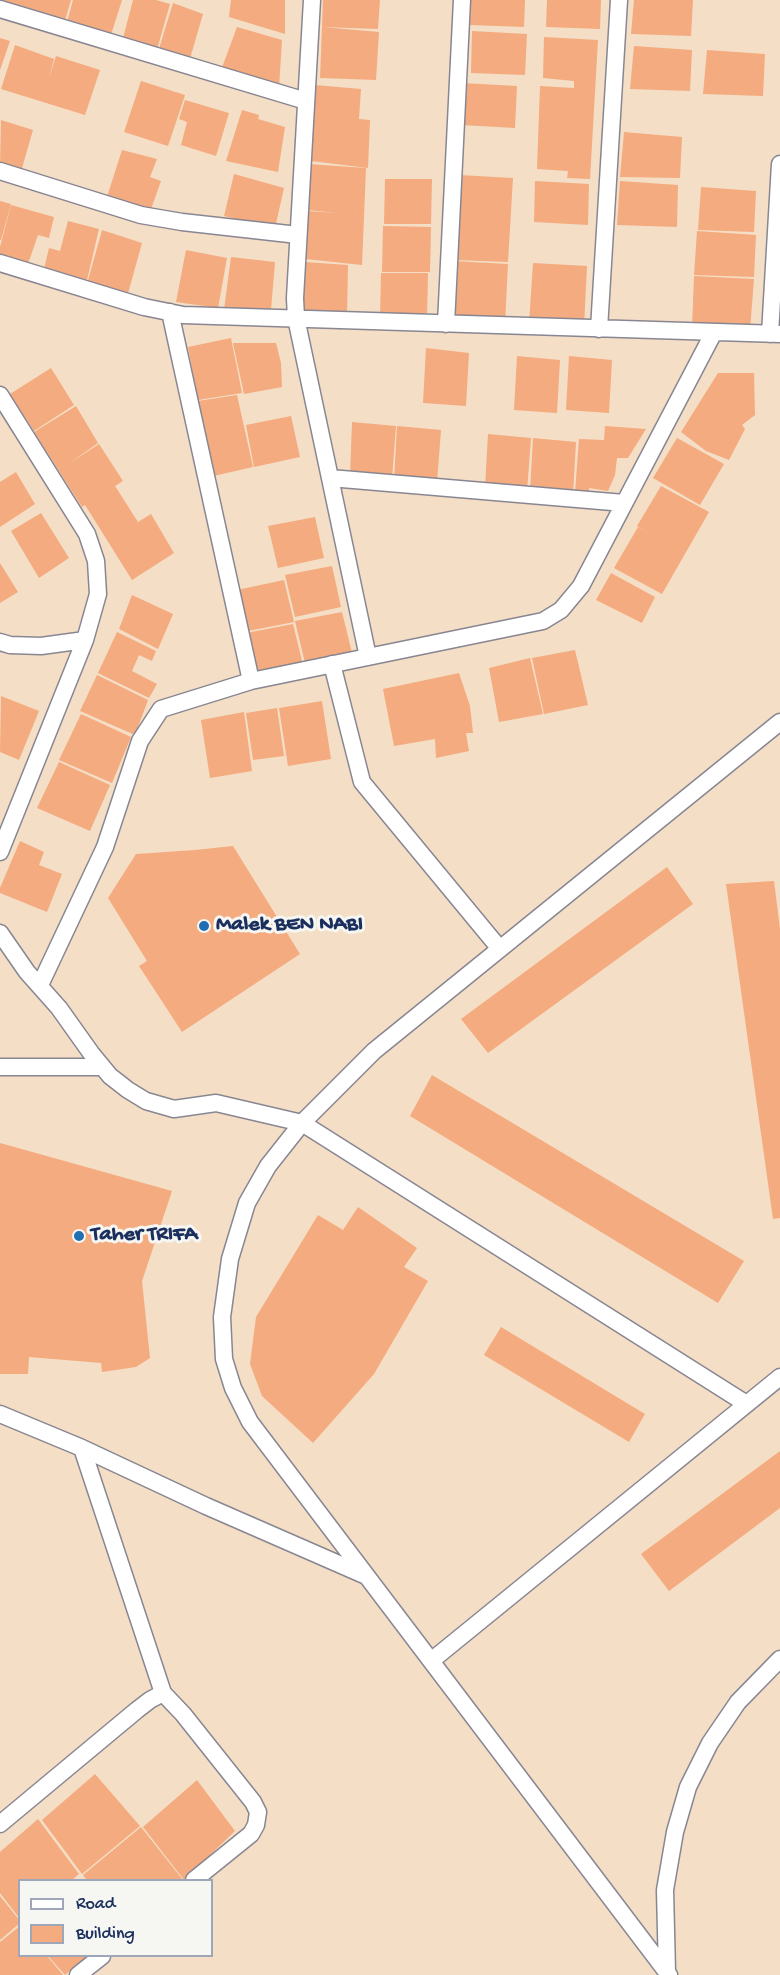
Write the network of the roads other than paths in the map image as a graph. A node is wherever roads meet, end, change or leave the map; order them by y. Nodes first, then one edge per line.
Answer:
1 (312, 0) edge
2 (462, 0) edge
3 (619, 0) edge
4 (0, 9) edge
5 (306, 101) junction
6 (780, 164) edge
7 (0, 171) edge
8 (298, 235) junction
9 (0, 263) edge
10 (170, 312) junction
11 (296, 318) junction
12 (446, 324) junction
13 (599, 329) junction
14 (714, 332) junction
15 (775, 334) edge
16 (0, 395) edge
17 (330, 478) junction
18 (624, 503) junction
19 (85, 640) junction
20 (0, 642) edge
21 (368, 657) junction
22 (332, 664) junction
23 (251, 681) junction
24 (780, 722) edge
25 (4, 830) edge
26 (0, 852) edge
27 (0, 933) edge
28 (500, 949) junction
29 (40, 985) junction
30 (0, 1067) edge
31 (102, 1067) junction
32 (302, 1123) junction
33 (780, 1377) edge
34 (746, 1403) junction
35 (0, 1414) edge
36 (82, 1448) junction
37 (366, 1576) junction
38 (780, 1659) edge
39 (431, 1661) junction
40 (163, 1693) junction
41 (0, 1824) edge
42 (196, 1879) edge
43 (101, 1957) edge
44 (668, 1974) edge
45 (78, 1975) edge

1 - 5 street
2 - 12 street
3 - 13 street
4 - 5 street
5 - 8 street
6 - 15 street
7 - 8 street
8 - 11 street
9 - 10 street
10 - 11 street
10 - 23 street
11 - 12 street
11 - 17 street
12 - 13 street
13 - 14 street
14 - 15 street
14 - 18 street
16 - 19 street
17 - 18 street
17 - 21 street
18 - 21 street
19 - 20 street
19 - 25 street
21 - 22 street
22 - 23 street
22 - 28 street
23 - 29 street
24 - 28 street
25 - 26 street
27 - 29 street
28 - 32 street
29 - 31 street
30 - 31 street
31 - 32 street
32 - 34 street
32 - 37 street
33 - 34 street
34 - 39 street
35 - 36 street
36 - 37 street
36 - 40 street
37 - 39 street
38 - 44 street
39 - 44 street
40 - 41 street
40 - 42 street
43 - 45 street

